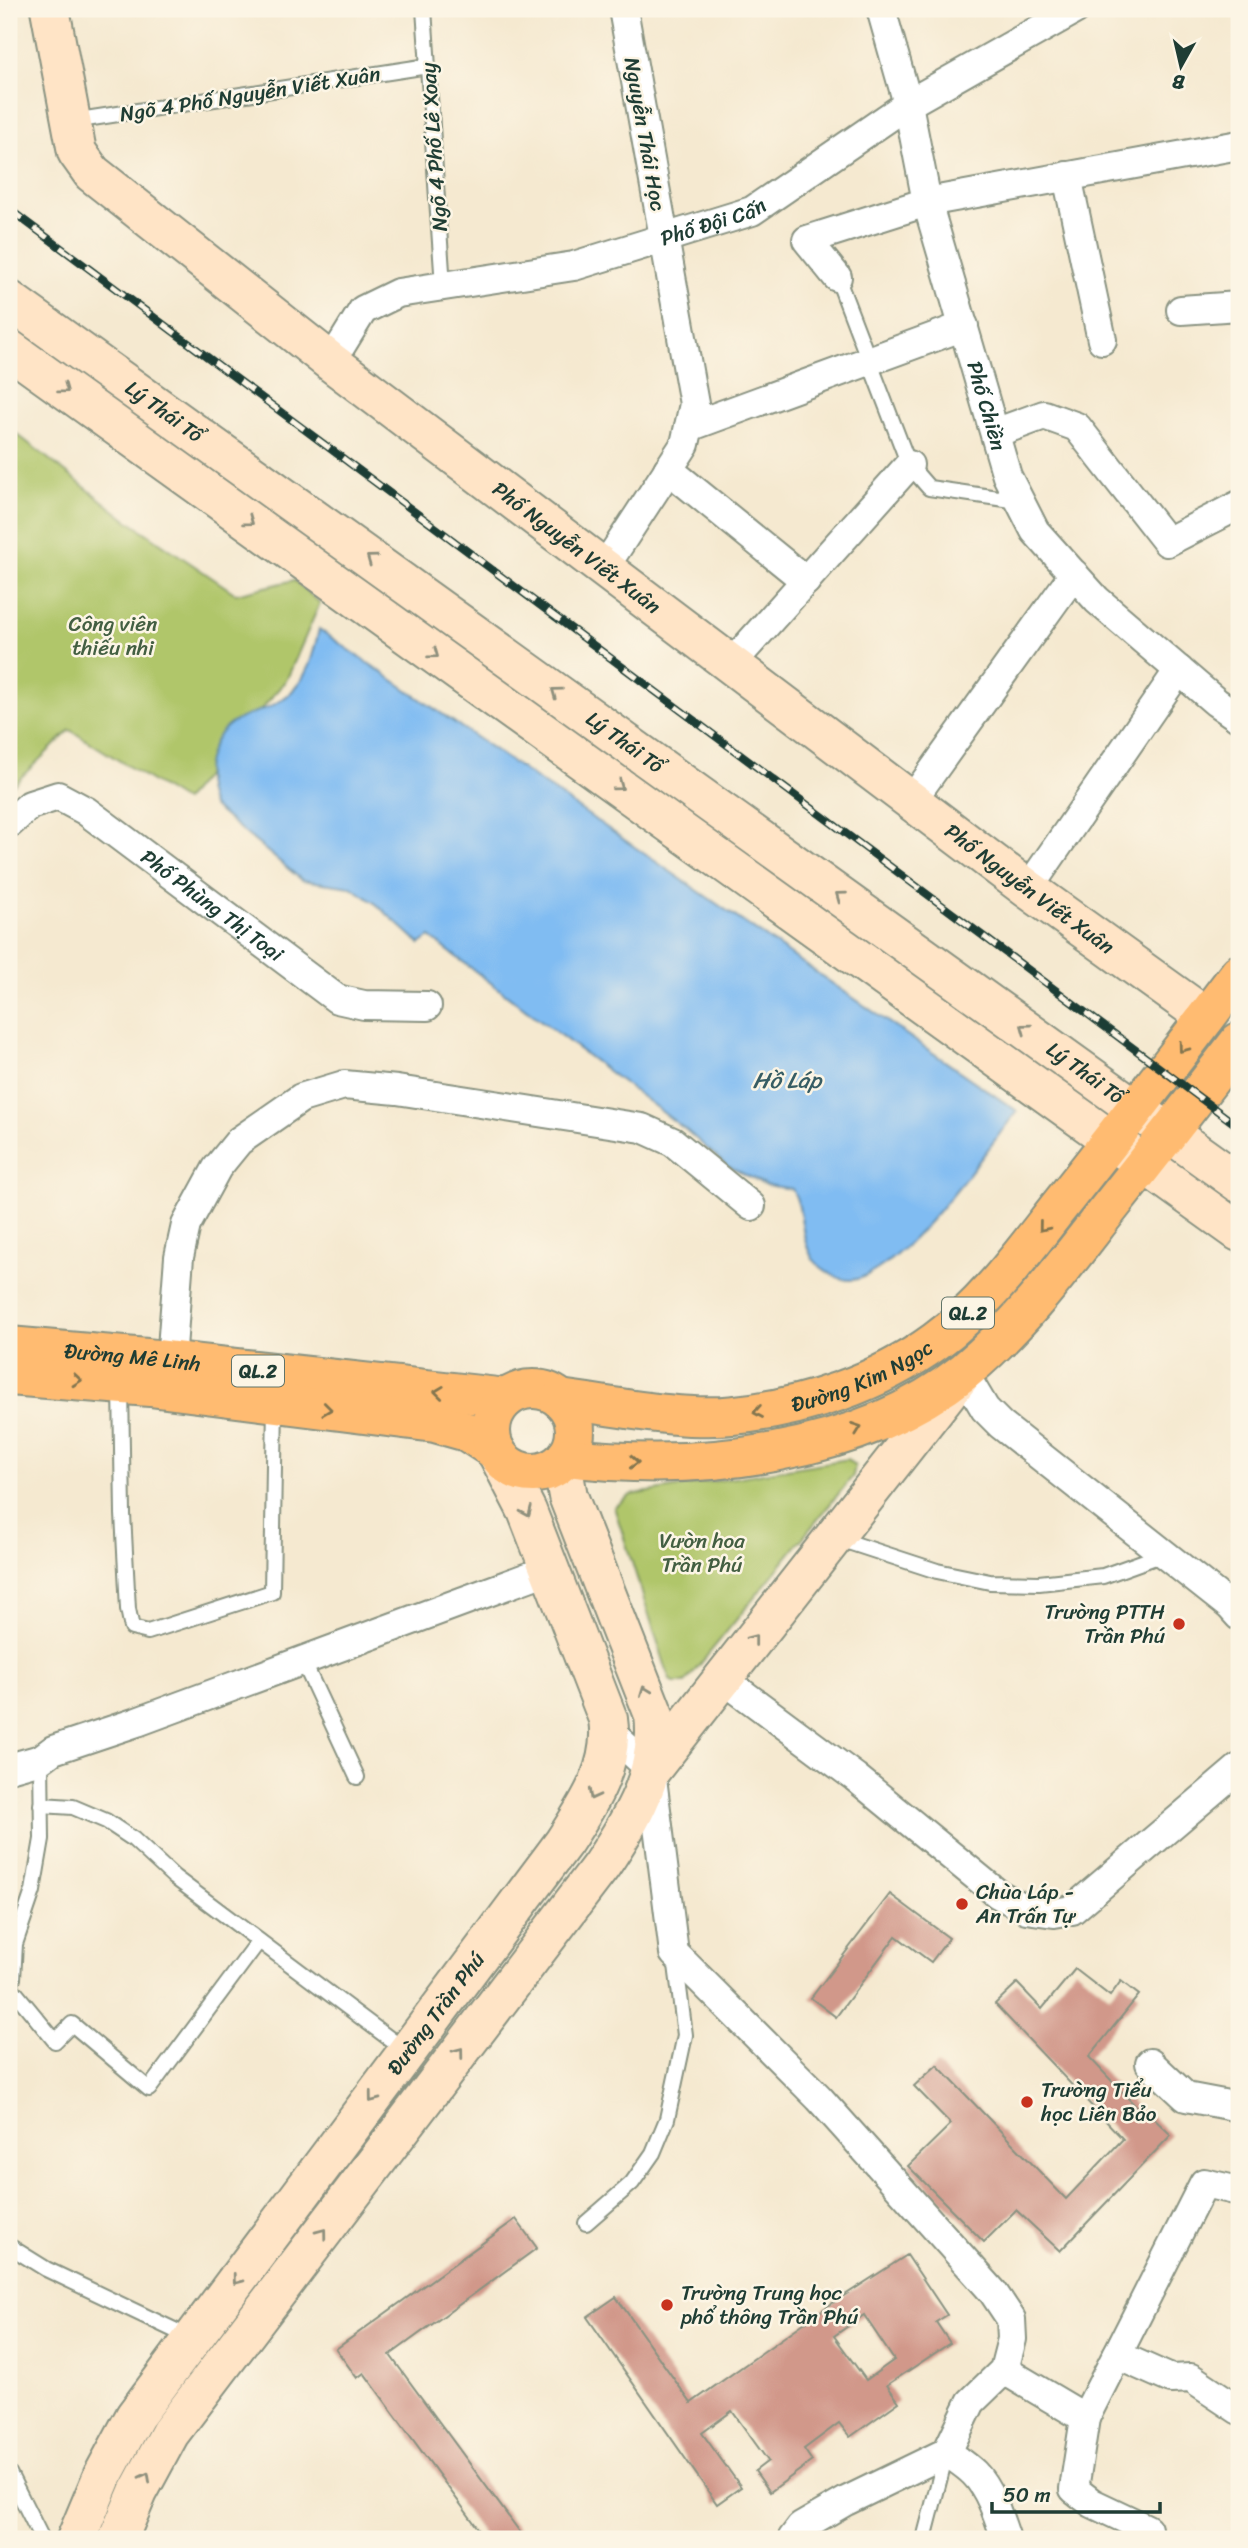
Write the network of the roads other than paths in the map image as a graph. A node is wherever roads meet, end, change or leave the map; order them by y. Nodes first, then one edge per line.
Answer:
1 (50, 9) edge
2 (424, 9) edge
3 (623, 9) edge
4 (881, 9) edge
5 (1076, 9) edge
6 (428, 66) junction
7 (908, 104) junction
8 (71, 121) junction
9 (1239, 145) edge
10 (1067, 176) junction
11 (927, 202) junction
12 (663, 239) junction
13 (837, 277) joint
14 (443, 286) junction
15 (9, 300) edge
16 (1239, 306) edge
17 (1181, 310) dead end
18 (964, 326) junction
19 (1102, 340) dead end
20 (9, 349) edge
21 (331, 362) junction
22 (869, 362) junction
23 (689, 427) junction
24 (995, 433) junction
25 (909, 465) junction
26 (668, 469) junction
27 (1020, 501) junction
28 (1239, 505) edge
29 (604, 568) junction
30 (1074, 574) junction
31 (806, 581) junction
32 (731, 664) junction
33 (1180, 670) junction
34 (1239, 718) edge
35 (912, 800) junction
36 (9, 824) edge
37 (1028, 889) junction
38 (1239, 974) edge
39 (427, 1006) dead end
40 (1206, 1017) junction
41 (1239, 1042) edge
42 (1137, 1108) junction
43 (1169, 1132) junction
44 (1113, 1139) junction
45 (1145, 1163) junction
46 (1239, 1183) edge
47 (751, 1206) dead end
48 (1239, 1232) edge
49 (12, 1358) edge
50 (171, 1361) junction
51 (963, 1372) junction
52 (121, 1384) junction
53 (506, 1398) junction
54 (561, 1399) junction
55 (275, 1403) junction
56 (496, 1451) junction
57 (566, 1457) junction
58 (832, 1537) junction
59 (1164, 1554) junction
60 (550, 1569) junction
61 (1239, 1616) edge
62 (303, 1661) junction
63 (723, 1679) junction
64 (610, 1731) junction
65 (41, 1759) junction
66 (9, 1768) edge
67 (1239, 1768) edge
68 (651, 1770) junction
69 (357, 1777) dead end
70 (41, 1805) junction
71 (259, 1941) junction
72 (674, 1953) junction
73 (9, 1984) edge
74 (407, 2052) junction
75 (1150, 2063) dead end
76 (1239, 2108) edge
77 (1239, 2191) edge
78 (586, 2223) dead end
79 (9, 2246) edge
80 (192, 2339) junction
81 (1117, 2355) junction
82 (1004, 2370) junction
83 (1239, 2410) edge
84 (1085, 2418) junction
85 (947, 2452) junction
86 (9, 2473) edge
87 (1147, 2529) dead end
88 (42, 2539) edge
89 (76, 2539) edge
90 (118, 2539) edge
91 (792, 2539) edge
92 (924, 2539) edge
93 (1006, 2539) edge

1 - 8 main road, Phố Nguyễn Viết Xuân
2 - 6 lane, Ngõ 4 Phố Lê Xoay
3 - 12 street, Nguyễn Thái Học
4 - 7 street, Phố Chiền
5 - 7 street, Phố Đội Cấn
6 - 8 lane, Ngõ 4 Phố Nguyễn Viết Xuân
6 - 14 lane, Ngõ 4 Phố Lê Xoay
7 - 11 street, Phố Chiền
7 - 12 street, Phố Đội Cấn
8 - 21 main road, Phố Nguyễn Viết Xuân
9 - 10 street
10 - 11 street
10 - 19 street
11 - 13 street
11 - 18 street, Phố Chiền
12 - 14 street, Phố Đội Cấn
12 - 23 street, Nguyễn Thái Học
13 - 22 lane
14 - 21 street, Phố Đội Cấn
42 -> 15 main road, Lý Thái Tổ
16 - 17 street
18 - 22 street
18 - 24 street, Phố Chiền
20 -> 44 main road, Lý Thái Tổ
21 - 29 main road, Phố Nguyễn Viết Xuân
22 - 23 street
22 - 25 lane
23 - 26 street, Nguyễn Thái Học
24 - 27 street, Phố Chiền
24 - 28 street
25 - 27 lane
25 - 31 street
26 - 29 street, Nguyễn Thái Học
26 - 31 street
27 - 30 street, Phố Chiền
29 - 32 main road, Phố Nguyễn Viết Xuân
30 - 33 street, Phố Chiền
30 - 35 street
31 - 32 street
32 - 35 main road, Phố Nguyễn Viết Xuân
33 - 34 street, Phố Chiền
33 - 37 street
35 - 37 main road, Phố Nguyễn Viết Xuân
36 - 39 street, Phố Phùng Thị Toại
37 - 40 main road, Phố Nguyễn Viết Xuân
38 - 40 main road, Đường Kim Ngọc / QL.2
40 -> 42 main road, Đường Kim Ngọc / QL.2
41 - 43 main road, Đường Kim Ngọc / QL.2
42 - 43 main road, Lý Thái Tổ
42 - 44 main road, Đường Kim Ngọc / QL.2
43 - 45 main road, Đường Kim Ngọc / QL.2
43 - 46 main road, Lý Thái Tổ
44 - 45 main road, Lý Thái Tổ
44 -> 54 main road, Đường Kim Ngọc / QL.2
45 - 48 main road, Lý Thái Tổ
45 - 51 main road, Đường Kim Ngọc / QL.2
47 - 50 street
49 - 50 main road, Đường Mê Linh / QL.2
49 -> 52 main road, Đường Mê Linh / QL.2
53 -> 50 main road, Đường Mê Linh / QL.2
57 -> 51 main road, Đường Kim Ngọc / QL.2
51 - 58 main road
51 - 59 street
52 - 55 main road, Đường Mê Linh / QL.2
52 - 55 lane
53 - 54 main road, QL.2
53 - 56 main road
54 - 57 main road
55 -> 56 main road, Đường Mê Linh / QL.2
56 - 57 main road, QL.2
56 -> 60 main road, Đường Trần Phú
68 -> 57 main road, Đường Trần Phú
58 - 59 lane
63 -> 58 main road
59 - 61 street
60 - 62 street
60 - 64 main road, Đường Trần Phú
62 - 65 street
62 - 69 lane
63 - 67 street
63 - 68 main road
64 - 68 street
64 -> 74 main road, Đường Trần Phú
65 - 66 street
65 - 70 lane
68 - 72 street
90 -> 68 main road, Đường Trần Phú
70 - 71 lane
70 - 73 lane
71 - 73 lane
71 - 74 lane
72 - 78 lane
72 - 82 street
74 -> 80 main road, Đường Trần Phú
75 - 76 street
77 - 81 street
79 - 80 lane
80 - 89 main road, Đường Trần Phú
81 - 83 street
81 - 84 street
82 - 84 street
82 - 85 street
84 - 87 street
85 - 91 street
85 - 92 lane
85 - 93 street
86 - 88 lane

